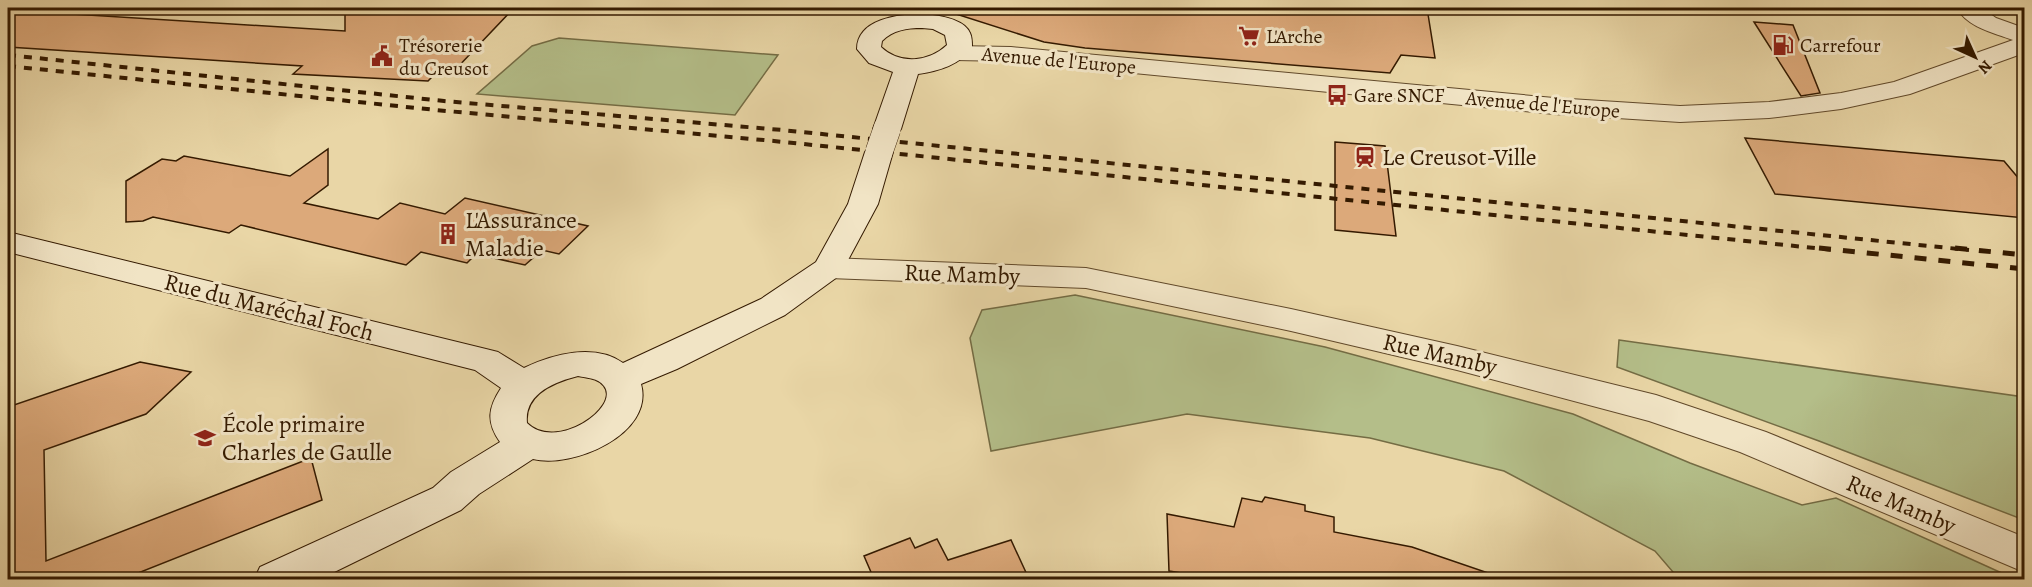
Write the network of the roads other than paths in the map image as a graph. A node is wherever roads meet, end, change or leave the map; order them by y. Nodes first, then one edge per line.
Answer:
1 (1968, 8) edge
2 (931, 14) edge
3 (1988, 23) junction
4 (2025, 36) edge
5 (2025, 45) edge
6 (955, 53) junction
7 (1982, 58) junction
8 (906, 72) junction
9 (8, 242) edge
10 (829, 268) junction
11 (621, 378) junction
12 (524, 385) junction
13 (527, 444) junction
14 (2025, 555) edge
15 (275, 579) edge

1 - 3 street
2 - 6 street
2 - 8 street
3 - 4 street
3 - 7 street
5 - 7 street, Avenue de l'Europe
6 - 7 street, Avenue de l'Europe
6 - 8 street
8 - 10 street, bridge
9 - 12 street, Rue du Maréchal Foch
10 - 11 street
10 - 14 street, Rue Mamby
11 - 12 street
11 - 13 street
12 - 13 street
13 - 15 street

